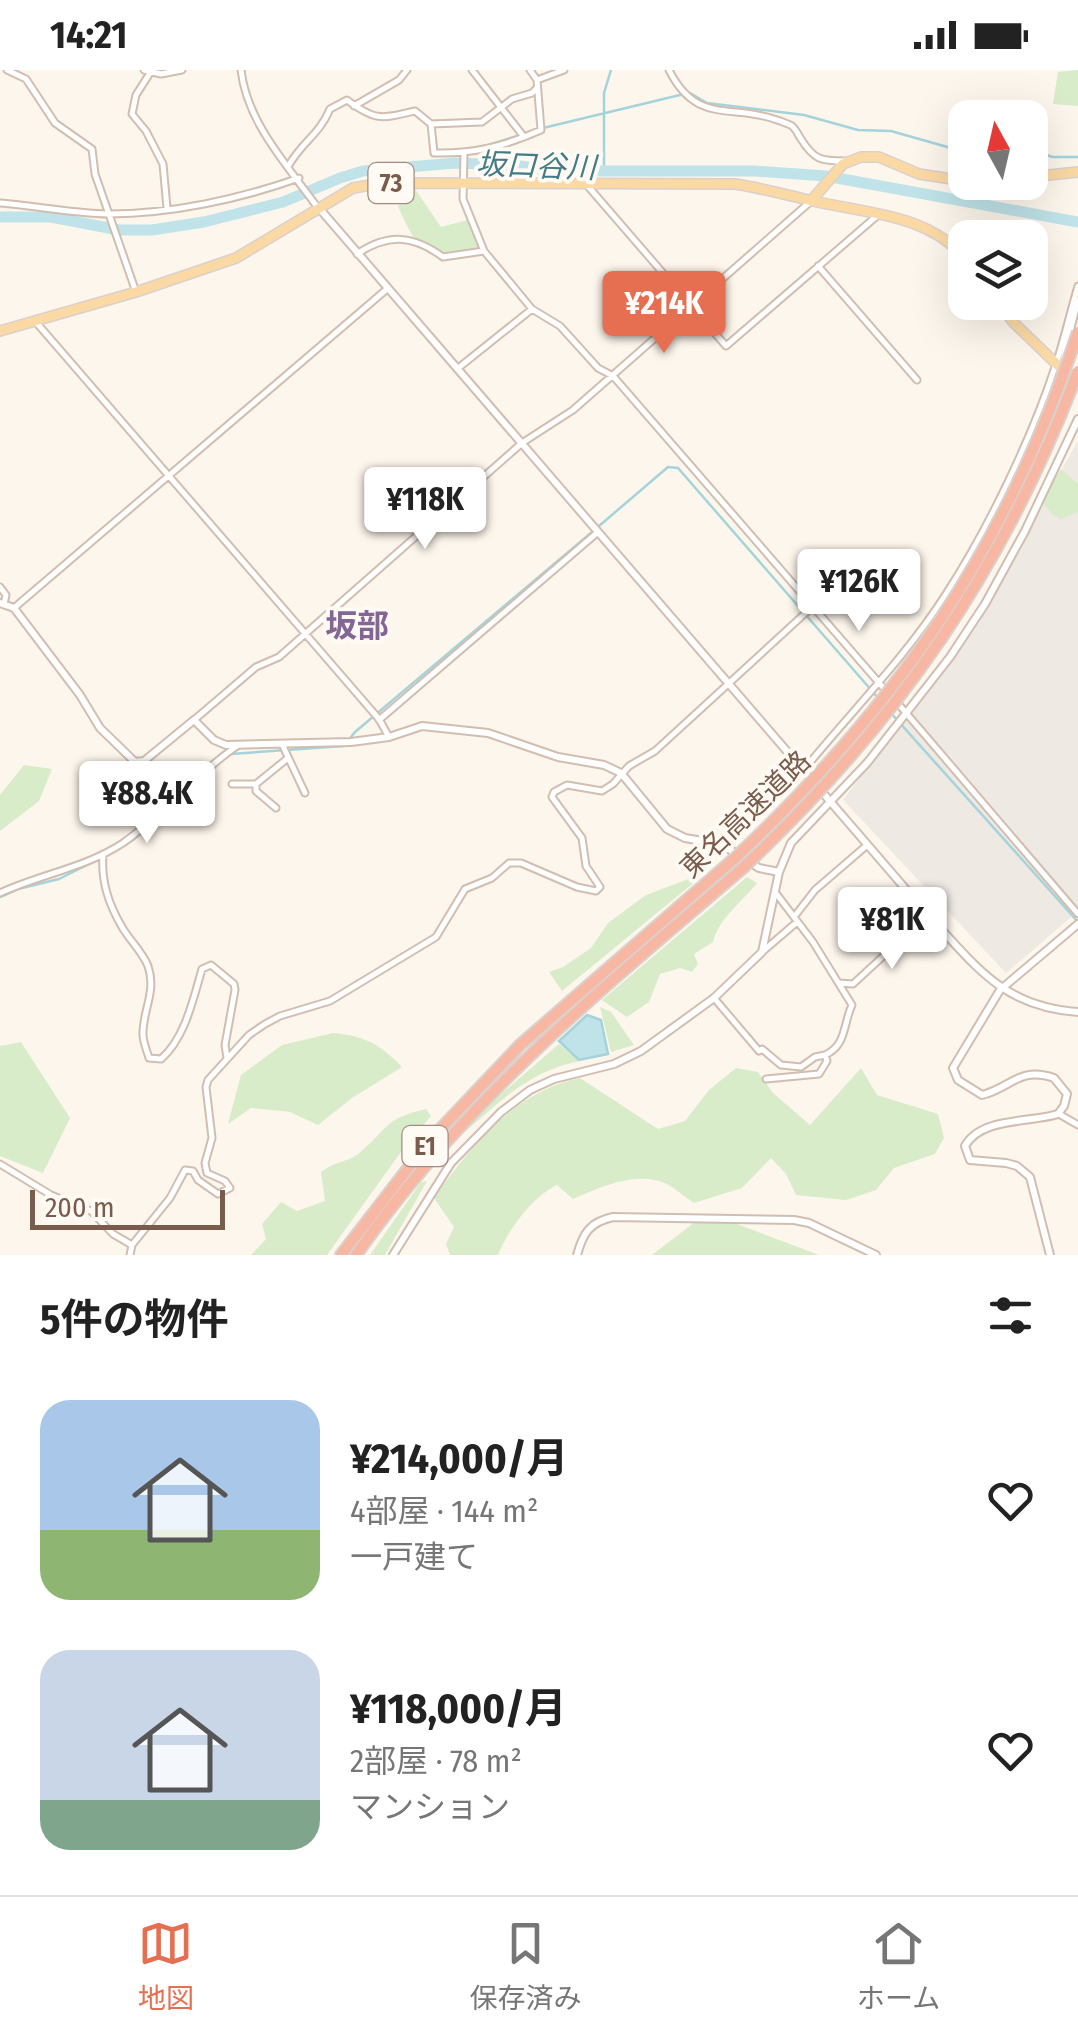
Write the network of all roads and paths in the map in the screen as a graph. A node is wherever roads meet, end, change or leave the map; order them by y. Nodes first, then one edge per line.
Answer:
1 (7, 70) edge
2 (182, 70) edge
3 (241, 70) edge
4 (407, 70) edge
5 (472, 70) edge
6 (530, 70) edge
7 (564, 70) edge
8 (669, 70) edge
9 (147, 71) edge
10 (538, 83) junction
11 (354, 106) junction
12 (501, 109) junction
13 (431, 124) junction
14 (523, 135) junction
15 (464, 154) junction
16 (846, 163) junction
17 (289, 165) junction
18 (1078, 172) edge
19 (1048, 175) edge
20 (299, 178) junction
21 (948, 179) edge
22 (462, 180) junction
23 (584, 182) junction
24 (814, 197) junction
25 (0, 204) edge
26 (167, 208) junction
27 (318, 208) junction
28 (108, 214) junction
29 (880, 214) junction
30 (948, 245) edge
31 (484, 250) junction
32 (357, 254) junction
33 (818, 266) junction
34 (1078, 286) edge
35 (387, 289) junction
36 (136, 292) junction
37 (1078, 300) edge
38 (691, 308) junction
39 (532, 309) junction
40 (1014, 320) edge
41 (36, 321) junction
42 (0, 331) edge
43 (1078, 332) edge
44 (1058, 368) junction
45 (458, 369) junction
46 (1078, 371) edge
47 (613, 376) junction
48 (917, 380) dead end
49 (1078, 382) edge
50 (1078, 419) edge
51 (522, 443) junction
52 (169, 474) junction
53 (596, 529) junction
54 (0, 587) edge
55 (2, 603) edge
56 (14, 608) junction
57 (810, 608) junction
58 (305, 634) junction
59 (727, 683) junction
60 (878, 686) junction
61 (194, 720) junction
62 (379, 720) junction
63 (903, 720) junction
64 (388, 737) junction
65 (282, 745) junction
66 (237, 746) junction
67 (287, 756) junction
68 (135, 762) junction
69 (802, 772) junction
70 (621, 773) junction
71 (232, 784) dead end
72 (256, 784) junction
73 (306, 793) dead end
74 (828, 803) junction
75 (168, 804) junction
76 (276, 808) dead end
77 (866, 846) junction
78 (102, 856) junction
79 (739, 862) junction
80 (779, 872) junction
81 (775, 892) junction
82 (0, 893) edge
83 (1078, 914) edge
84 (928, 916) junction
85 (796, 919) junction
86 (1077, 925) edge
87 (762, 952) junction
88 (839, 983) junction
89 (1000, 990) junction
90 (714, 998) junction
91 (1078, 1012) edge
92 (524, 1050) junction
93 (826, 1055) junction
94 (226, 1058) junction
95 (766, 1078) dead end
96 (1058, 1114) junction
97 (1078, 1125) edge
98 (0, 1164) edge
99 (132, 1245) junction
100 (130, 1255) edge
101 (341, 1255) edge
102 (356, 1255) edge
103 (393, 1255) edge
104 (577, 1255) edge
105 (876, 1255) edge
106 (1050, 1255) edge

1 - 28 street
2 - 9 street
3 - 17 street
4 - 11 street
5 - 12 street
6 - 10 street
7 - 10 street
8 - 16 street
9 - 26 street
10 - 12 street
10 - 14 street
11 - 13 street
11 - 17 street
12 - 13 street
12 - 14 street
13 - 15 street
14 - 15 street
15 - 22 street
16 - 21 main road
16 - 24 main road
17 - 20 street
18 - 19 main road
20 - 26 street
20 - 27 street
22 - 23 main road, 73
22 - 27 main road, 73
22 - 31 street
23 - 24 main road, 73
23 - 38 street
24 - 29 main road, 73
24 - 38 street
25 - 28 street
26 - 28 street
27 - 32 street
27 - 36 main road, 73
28 - 36 street
29 - 30 main road, 73
29 - 33 street
31 - 32 street
31 - 39 street
32 - 35 street
33 - 38 street
33 - 48 street
34 - 44 street
35 - 45 street
35 - 52 street
36 - 41 main road, 73
37 - 44 street
38 - 47 street
39 - 45 street
39 - 47 street
40 - 44 main road
41 - 42 main road, 73
41 - 52 street
43 - 79 highway, 東名高速道路 / E1, bridge
44 - 49 main road
44 - 60 street
45 - 51 street
46 - 79 highway, 東名高速道路 / E1, bridge
47 - 51 street
47 - 57 street
50 - 63 street
51 - 53 street
51 - 58 street
52 - 56 street
52 - 58 street
53 - 59 street
53 - 62 street
54 - 55 street
55 - 56 street
56 - 68 street
57 - 59 street
57 - 60 street
58 - 61 street
58 - 62 street
59 - 69 street
59 - 70 street
60 - 63 street
60 - 69 street
61 - 66 street
61 - 68 street
62 - 64 street
63 - 74 street
63 - 83 street
64 - 65 street
64 - 70 street
65 - 66 street
65 - 67 street
66 - 75 street
67 - 72 street
67 - 73 street
68 - 75 street
69 - 74 street
70 - 80 street
70 - 94 street
71 - 72 street
72 - 76 street
74 - 77 street
74 - 80 street
75 - 78 street
77 - 84 street
77 - 85 street
78 - 82 street
78 - 94 street
79 - 92 highway, 東名高速道路 / E1
79 - 92 highway, 東名高速道路 / E1
80 - 81 street
81 - 85 street
81 - 87 street
84 - 88 street
84 - 89 street
85 - 87 street
85 - 88 street
86 - 89 street
87 - 90 street
88 - 93 street
89 - 91 street
89 - 96 street
90 - 93 street
90 - 103 street
92 - 101 highway, 東名高速道路 / E1
92 - 102 highway, 東名高速道路 / E1
93 - 95 street
94 - 99 street
96 - 97 street
96 - 106 street
98 - 99 street
99 - 100 street
104 - 105 street

